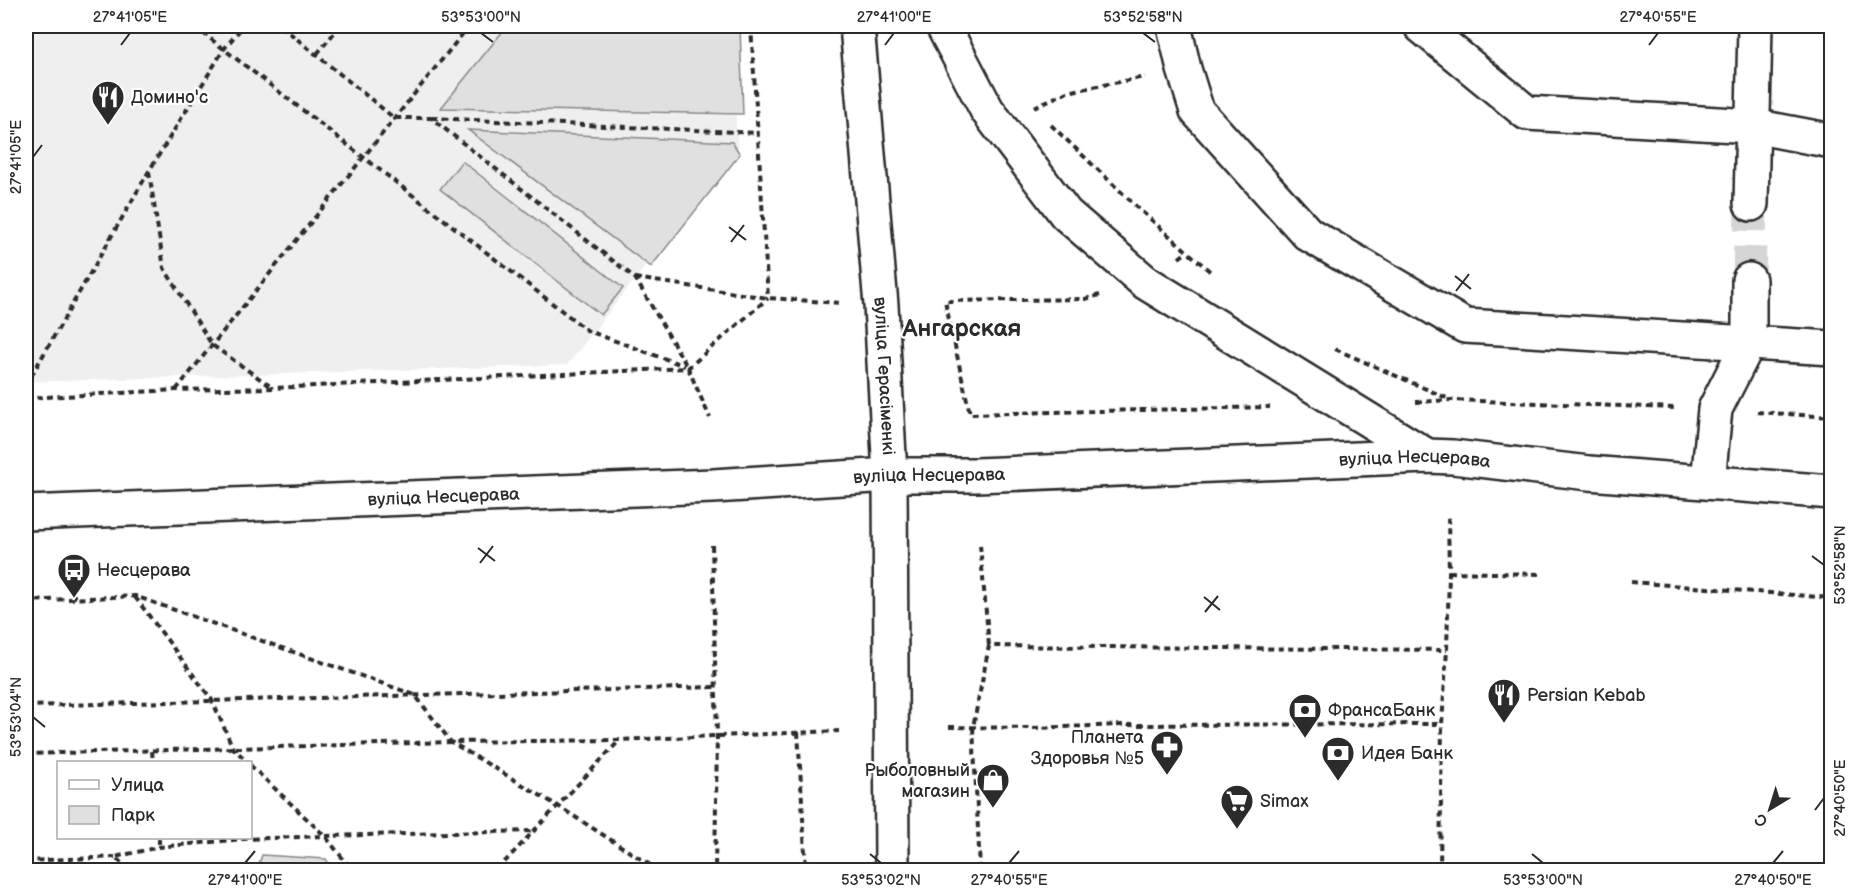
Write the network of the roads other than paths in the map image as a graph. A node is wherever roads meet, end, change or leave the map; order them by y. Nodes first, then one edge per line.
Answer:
1 (856, 26) edge
2 (943, 26) edge
3 (1174, 26) edge
4 (1421, 26) edge
5 (1755, 26) edge
6 (1753, 126) junction
7 (1832, 141) edge
8 (1751, 204) tunnel mouth
9 (1749, 280) tunnel mouth
10 (1749, 342) junction
11 (1832, 348) edge
12 (1427, 456) junction
13 (890, 475) junction
14 (1708, 482) junction
15 (1832, 492) edge
16 (26, 513) edge
17 (892, 870) edge

1 - 13 main road, вуліца Герасіменкі
2 - 12 main road
3 - 10 main road
4 - 6 main road
5 - 6 main road
6 - 7 main road
6 - 8 main road
9 - 10 main road
10 - 11 main road
10 - 14 main road
12 - 13 main road, вуліца Несцерава
12 - 14 main road, вуліца Несцерава
13 - 16 main road, вуліца Несцерава
13 - 17 main road, вуліца Герасіменкі
14 - 15 main road, вуліца Несцерава

